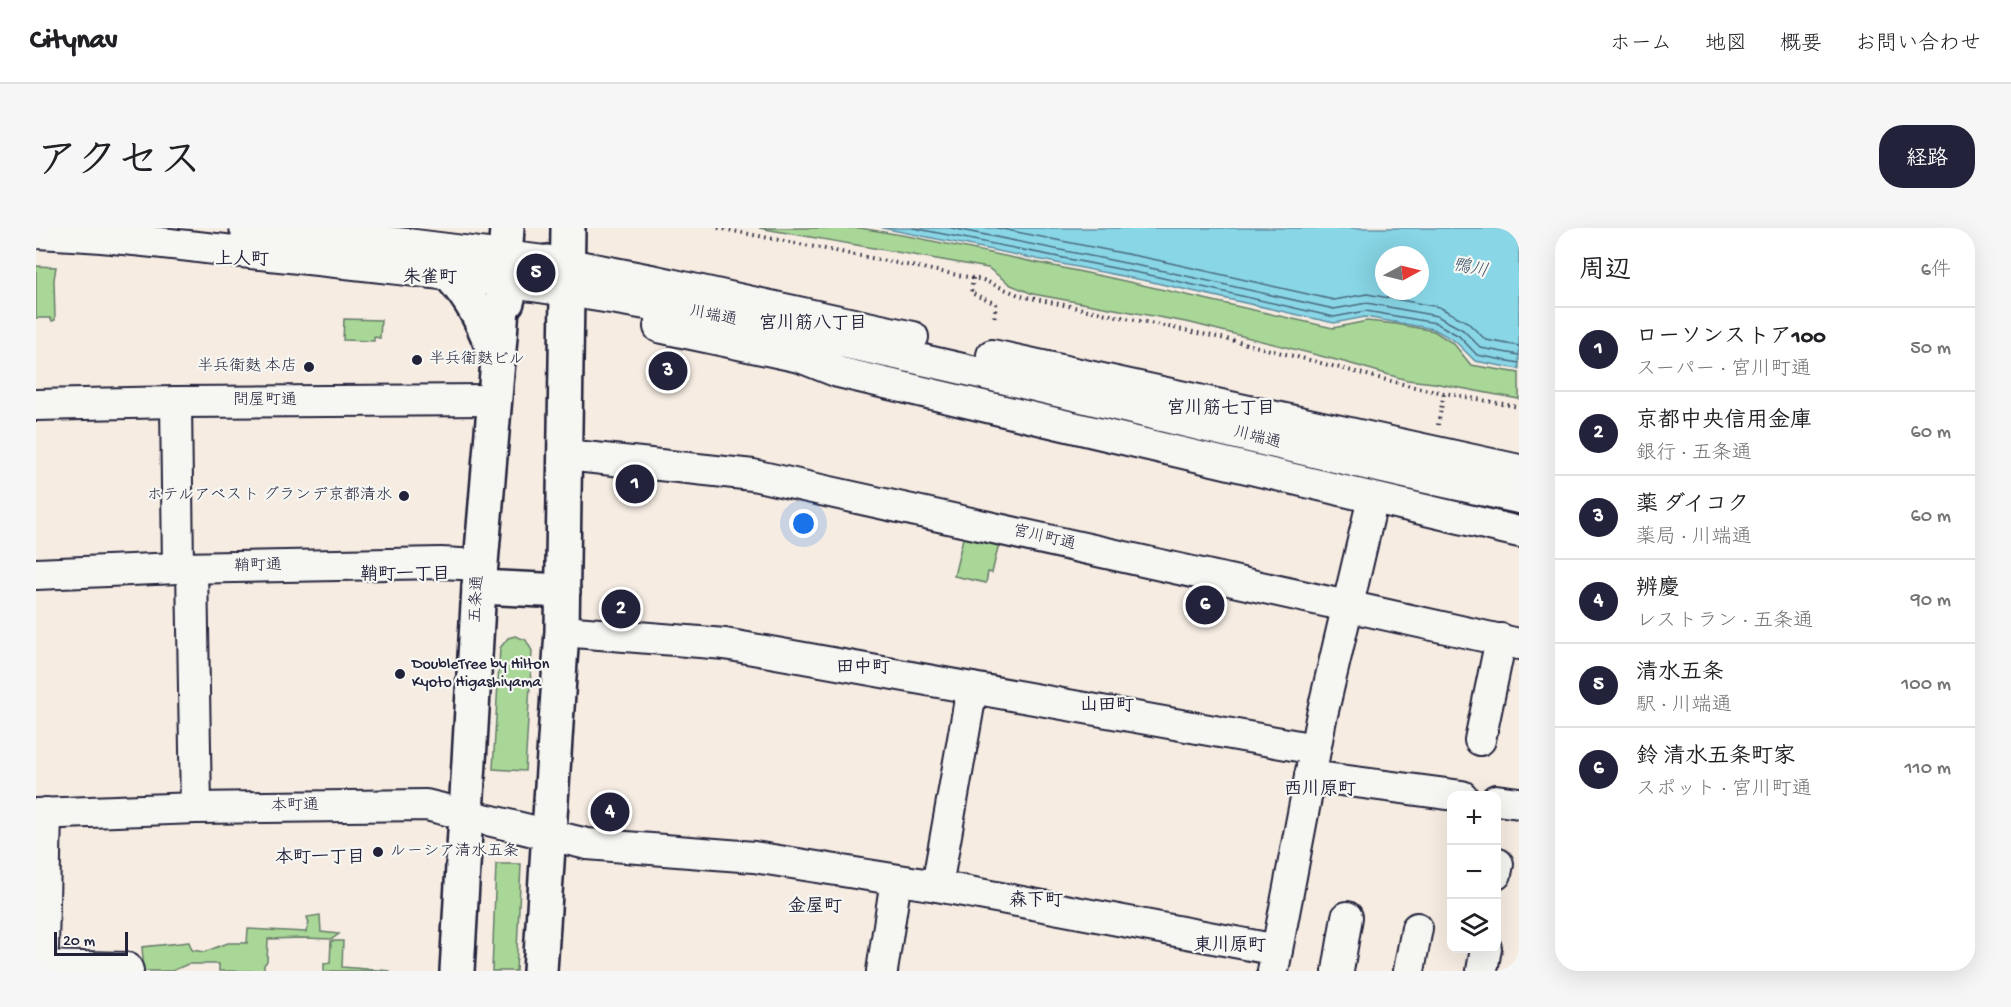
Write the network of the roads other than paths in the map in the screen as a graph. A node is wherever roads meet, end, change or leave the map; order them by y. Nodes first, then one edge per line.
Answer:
1 (245, 228) edge
2 (568, 228) edge
3 (36, 233) edge
4 (507, 263) edge
5 (450, 275) junction
6 (562, 282) junction
7 (498, 360) junction
8 (494, 400) junction
9 (176, 402) junction
10 (36, 405) edge
11 (566, 455) junction
12 (1519, 470) edge
13 (1373, 498) junction
14 (1519, 498) edge
15 (1519, 532) edge
16 (185, 568) junction
17 (36, 574) edge
18 (480, 576) junction
19 (563, 591) junction
20 (1346, 606) junction
21 (562, 631) junction
22 (1510, 641) edge
23 (972, 688) junction
24 (1480, 740) dead end
25 (1313, 762) junction
26 (1447, 792) edge
27 (1501, 801) edge
28 (1519, 803) edge
29 (196, 808) junction
30 (41, 813) edge
31 (467, 815) junction
32 (550, 834) junction
33 (896, 880) junction
34 (937, 886) junction
35 (1347, 917) dead end
36 (1418, 928) dead end
37 (1485, 953) edge
38 (1275, 960) edge
39 (36, 962) edge
40 (36, 966) edge
41 (128, 971) edge
42 (457, 971) edge
43 (540, 971) edge
44 (882, 971) edge
45 (1338, 971) edge
46 (1409, 971) edge
47 (1482, 971) edge

1 - 4 street
2 - 6 highway
3 - 5 street
4 - 5 street
4 - 6 highway
4 - 7 highway, 五条通
5 - 7 highway
6 - 11 highway
6 - 12 street, 川端通
6 - 13 street
6 - 14 street, 川端通
7 - 8 highway, 五条通
8 - 9 street, 問屋町通
8 - 18 highway, 五条通
9 - 10 street, 問屋町通
9 - 16 street
11 - 19 highway
11 - 20 street, 宮川町通
13 - 15 street
13 - 20 street
16 - 17 street, 鞘町通
16 - 18 street, 鞘町通
16 - 29 street
18 - 19 highway
18 - 31 highway, 五条通
19 - 21 highway
20 - 22 street, 宮川町通
20 - 25 street
21 - 23 street
21 - 32 highway
22 - 24 street
23 - 25 street
23 - 34 street
25 - 26 street
25 - 38 street
27 - 28 street
29 - 30 street, 本町通
29 - 31 street, 本町通
30 - 39 street
31 - 32 street, 本町通
31 - 42 highway, 五条通
32 - 33 street, 本町通
32 - 43 highway
33 - 34 street, 本町通
33 - 44 street
34 - 38 street, 本町通
35 - 45 street
36 - 46 street
37 - 47 street
40 - 41 street

